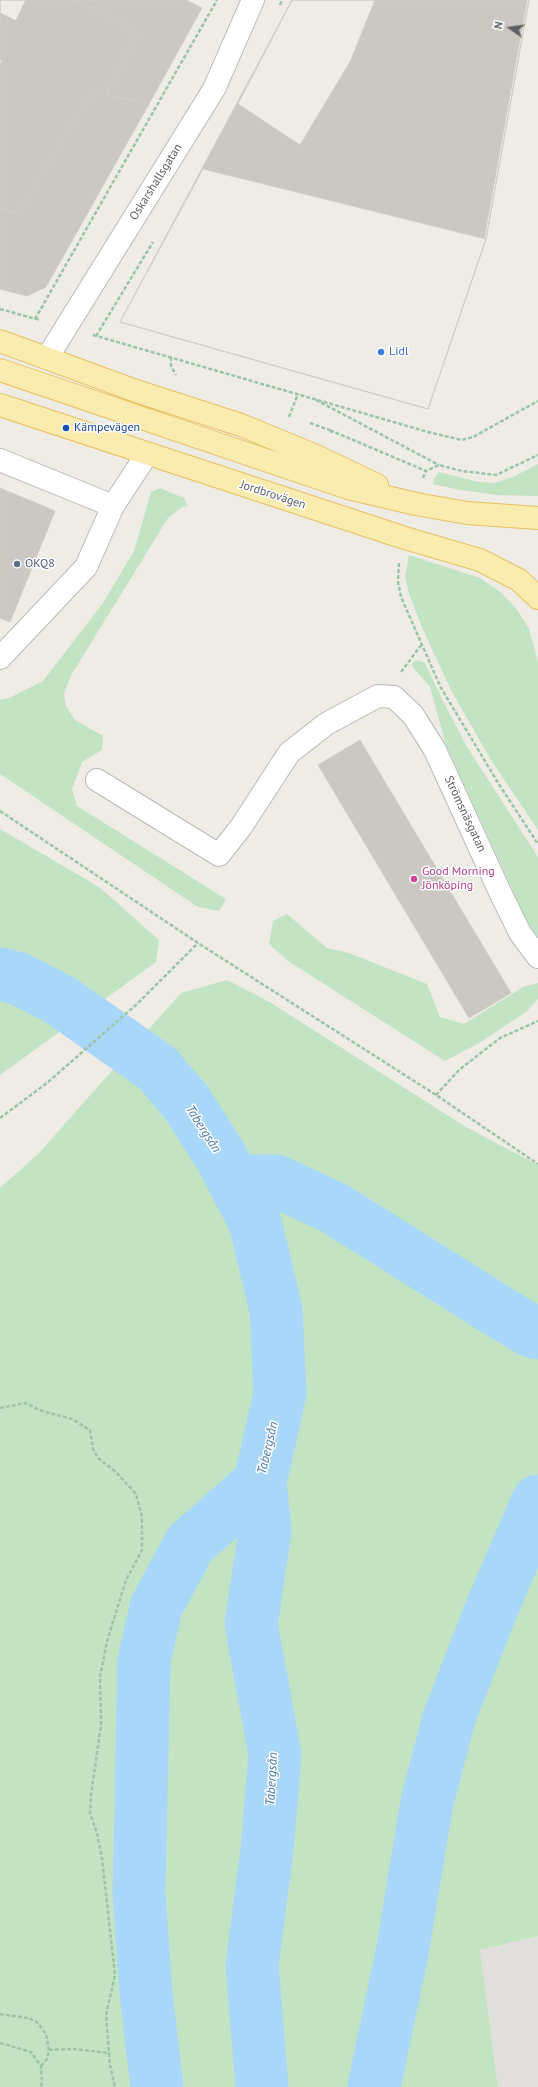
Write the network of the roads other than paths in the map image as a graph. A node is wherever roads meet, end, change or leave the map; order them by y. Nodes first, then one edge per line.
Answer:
1 (253, 0) edge
2 (0, 341) edge
3 (47, 358) junction
4 (0, 370) edge
5 (0, 405) edge
6 (147, 454) junction
7 (0, 460) edge
8 (416, 504) junction
9 (113, 506) junction
10 (538, 518) edge
11 (538, 598) edge
12 (0, 658) edge
13 (97, 780) dead end
14 (538, 957) edge

1 - 3 street, Oskarshallsgatan
2 - 3 main road
3 - 8 main road
4 - 8 main road
5 - 6 main road, Jordbrovägen
6 - 9 street
6 - 11 main road, Jordbrovägen
7 - 9 street
8 - 10 main road
9 - 12 street
13 - 14 street, Strömsnäsgatan

